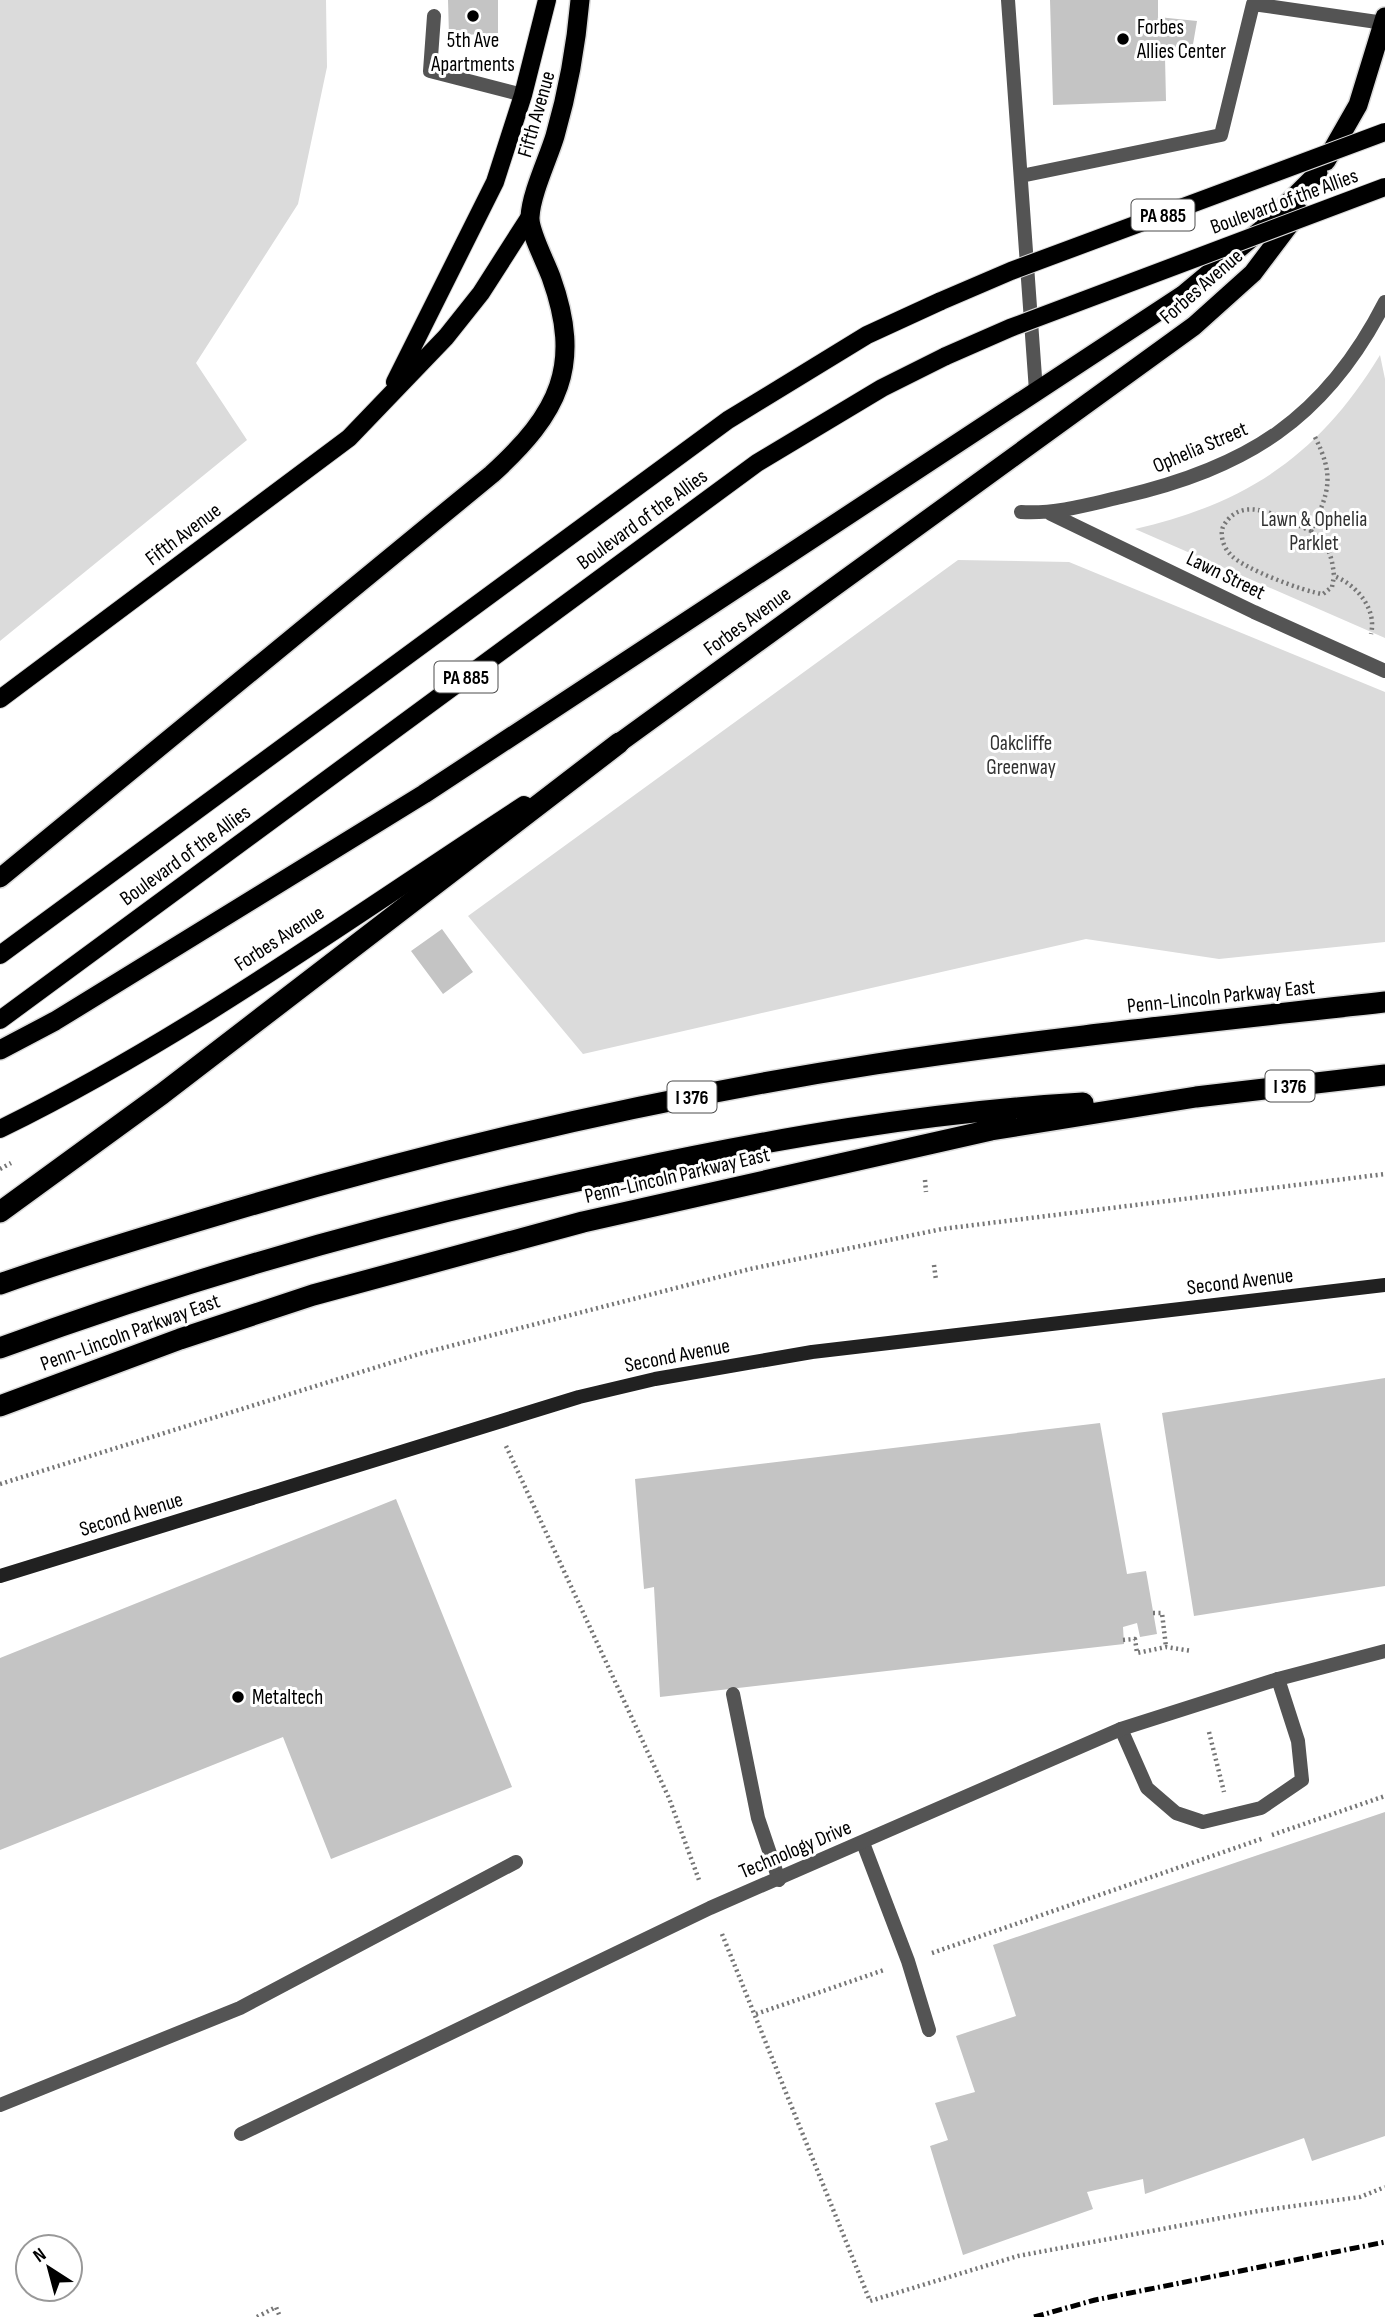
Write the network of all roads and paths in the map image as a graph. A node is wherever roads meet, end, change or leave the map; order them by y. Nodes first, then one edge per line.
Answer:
1 (547, 0) edge
2 (580, 0) edge
3 (1008, 0) edge
4 (434, 16) dead end
5 (1385, 20) edge
6 (523, 95) junction
7 (1385, 132) edge
8 (1318, 173) junction
9 (1021, 176) junction
10 (1385, 187) edge
11 (529, 218) junction
12 (1385, 302) edge
13 (1036, 391) junction
14 (387, 399) junction
15 (1315, 437) dead end
16 (1021, 512) dead end
17 (1051, 514) junction
18 (1311, 531) junction
19 (1334, 576) junction
20 (1371, 634) dead end
21 (1385, 671) edge
22 (0, 699) edge
23 (619, 743) junction
24 (0, 878) edge
25 (0, 955) edge
26 (1385, 1002) edge
27 (0, 1020) edge
28 (0, 1050) edge
29 (1385, 1075) edge
30 (1196, 1097) junction
31 (0, 1129) edge
32 (1385, 1174) edge
33 (925, 1180) dead end
34 (926, 1192) dead end
35 (0, 1212) edge
36 (934, 1265) dead end
37 (936, 1280) dead end
38 (6, 1282) edge
39 (1385, 1285) edge
40 (0, 1348) edge
41 (0, 1406) edge
42 (514, 1463) dead end
43 (0, 1484) edge
44 (0, 1576) edge
45 (1153, 1613) dead end
46 (1123, 1640) dead end
47 (1166, 1647) junction
48 (1192, 1651) dead end
49 (1385, 1651) edge
50 (1278, 1679) junction
51 (733, 1695) dead end
52 (1121, 1729) junction
53 (1209, 1731) dead end
54 (1233, 1793) dead end
55 (1385, 1796) edge
56 (863, 1843) junction
57 (516, 1862) dead end
58 (699, 1880) dead end
59 (779, 1880) junction
60 (722, 1934) dead end
61 (908, 1961) junction
62 (756, 2014) junction
63 (929, 2030) dead end
64 (0, 2105) edge
65 (241, 2134) dead end
66 (1385, 2187) edge
67 (257, 2317) edge
68 (280, 2317) edge

1 - 6 main road, Fifth Avenue
2 - 11 highway, Fifth Avenue
3 - 9 street
4 - 6 street
5 - 8 highway, Forbes Avenue
5 - 9 street
6 - 14 main road, Fifth Avenue
7 - 25 main road, Boulevard of the Allies / PA 885, bridge
8 - 13 highway
8 - 23 highway, Forbes Avenue
9 - 13 street
10 - 27 main road, Boulevard of the Allies / PA 885, bridge
11 - 14 main road, Fifth Avenue
11 - 24 highway
12 - 17 street, Ophelia Street
13 - 28 highway
14 - 22 main road, Fifth Avenue
15 - 18 path
16 - 17 street
17 - 21 street, Lawn Street
18 - 19 path
18 - 19 path
19 - 20 path
23 - 31 main road, Forbes Avenue
23 - 35 highway
26 - 38 highway, Penn-Lincoln Parkway East / I 376
29 - 30 highway, Penn-Lincoln Parkway East / I 376
30 - 40 highway
30 - 41 highway, Penn-Lincoln Parkway East / I 376
32 - 43 path
33 - 34 path
36 - 37 path
39 - 44 main road, Second Avenue
42 - 58 path
45 - 47 path
46 - 47 path
47 - 48 path
49 - 50 street, Technology Drive
50 - 52 street, Technology Drive
50 - 52 street
51 - 59 street
52 - 56 street, Technology Drive
53 - 54 path
55 - 61 path
56 - 59 street, Technology Drive
56 - 61 street
57 - 64 street
59 - 65 street, Technology Drive
60 - 62 path
61 - 62 path
61 - 63 street
62 - 66 path
67 - 68 path

